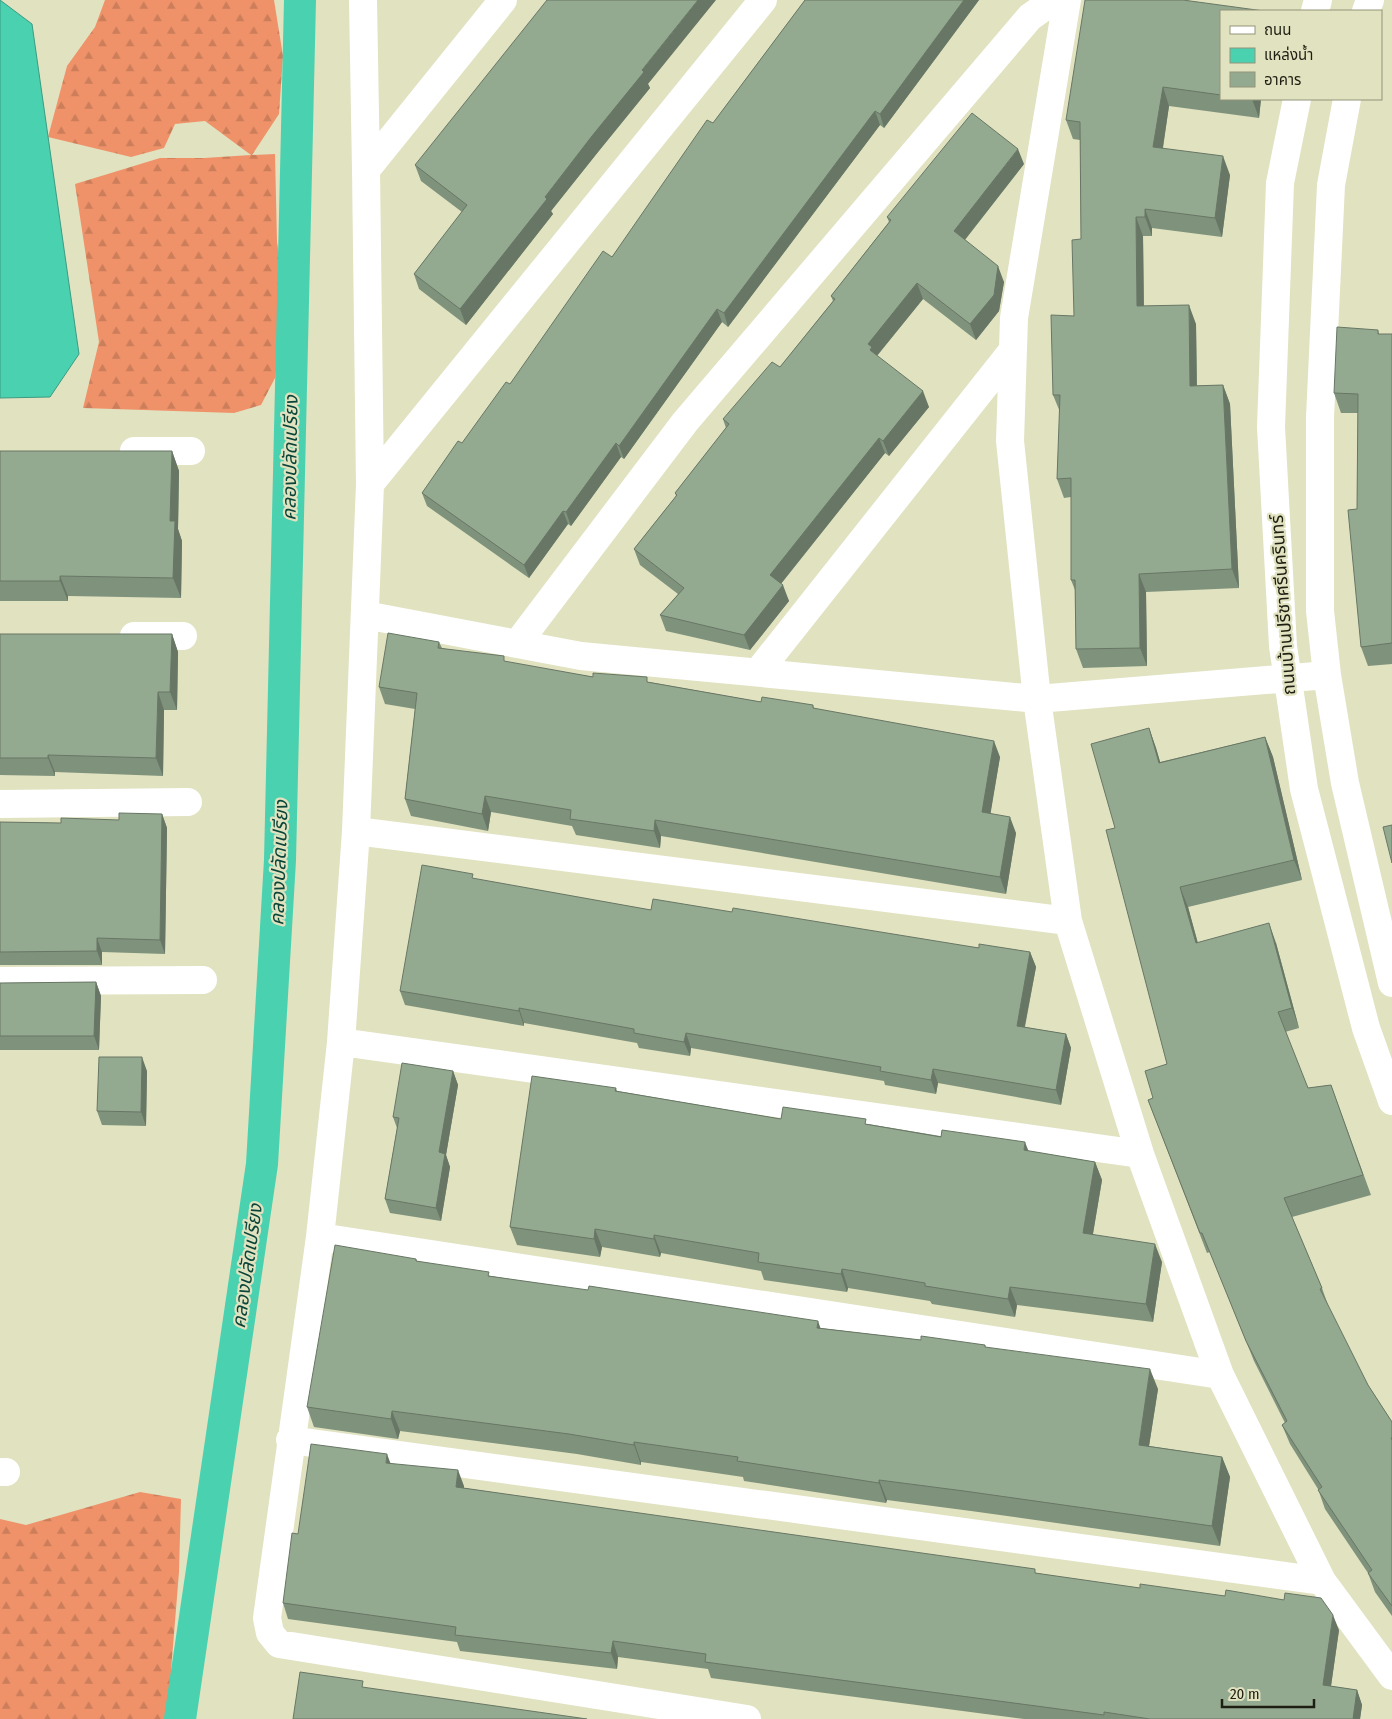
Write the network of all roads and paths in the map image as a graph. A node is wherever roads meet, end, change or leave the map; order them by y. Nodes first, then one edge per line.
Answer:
1 (364, 0) edge
2 (503, 0) edge
3 (763, 0) edge
4 (1054, 0) edge
5 (1067, 0) edge
6 (1297, 100) edge
7 (1347, 100) edge
8 (366, 170) junction
9 (1013, 350) junction
10 (105, 451) edge
11 (191, 451) dead end
12 (370, 484) junction
13 (365, 615) junction
14 (106, 636) edge
15 (183, 636) dead end
16 (517, 644) junction
17 (758, 672) junction
18 (1327, 675) junction
19 (1287, 678) junction
20 (1037, 700) junction
21 (188, 802) dead end
22 (0, 804) edge
23 (356, 831) junction
24 (1068, 922) junction
25 (203, 980) dead end
26 (0, 982) edge
27 (1392, 983) edge
28 (341, 1042) junction
29 (1392, 1101) edge
30 (1140, 1154) junction
31 (320, 1237) junction
32 (1220, 1375) junction
33 (290, 1440) junction
34 (1322, 1581) junction
35 (1392, 1676) edge
36 (747, 1719) edge

1 - 8 street
2 - 8 street
3 - 12 street
4 - 16 street
5 - 9 street
6 - 19 street, ถนนบ้านปรีชาศรีนครินทร์
7 - 18 street, ถนนบ้านปรีชาศรีนครินทร์
8 - 12 street
9 - 17 street
9 - 20 street
10 - 11 street
12 - 13 street
13 - 16 street
13 - 23 street
14 - 15 street
16 - 17 street
17 - 20 street
18 - 19 street
18 - 27 street, ถนนบ้านปรีชาศรีนครินทร์
19 - 20 street
19 - 29 street, ถนนบ้านปรีชาศรีนครินทร์
20 - 24 street
21 - 22 street
23 - 24 street
23 - 28 street
24 - 30 street
25 - 26 street
28 - 30 street
28 - 31 street
30 - 32 street
31 - 32 street
31 - 33 street
32 - 34 street
33 - 34 street
33 - 36 street
34 - 35 street

